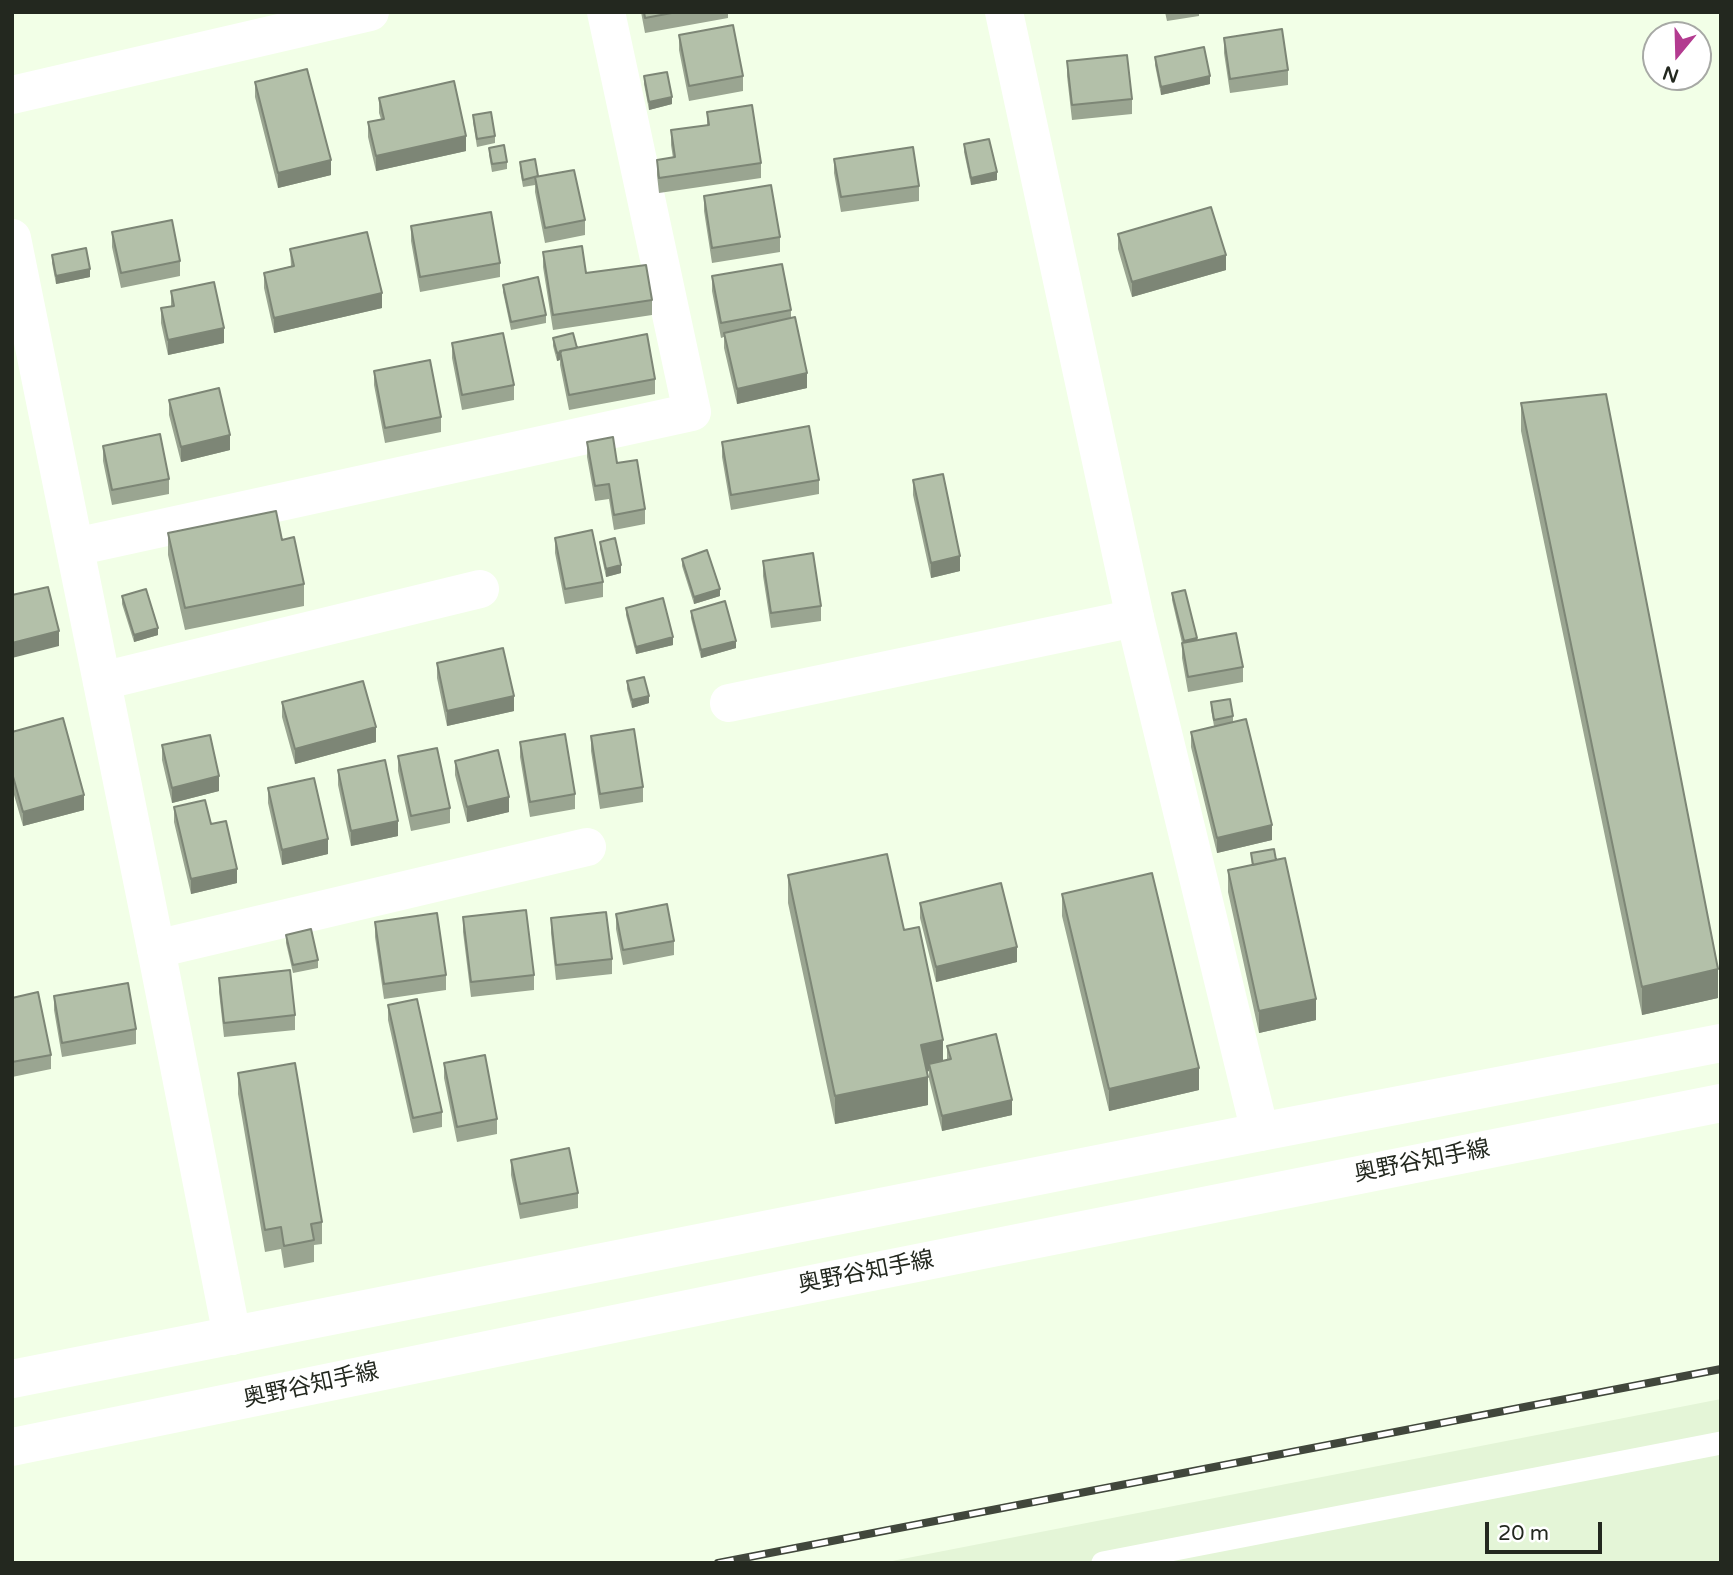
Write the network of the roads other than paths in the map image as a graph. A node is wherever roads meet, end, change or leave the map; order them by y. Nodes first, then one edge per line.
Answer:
1 (370, 12) edge
2 (606, 12) edge
3 (1004, 12) edge
4 (12, 95) edge
5 (12, 238) edge
6 (75, 547) junction
7 (480, 589) dead end
8 (1135, 618) junction
9 (102, 681) junction
10 (729, 703) dead end
11 (587, 847) dead end
12 (156, 949) junction
13 (1721, 1043) edge
14 (1721, 1102) edge
15 (1260, 1132) junction
16 (232, 1336) junction
17 (12, 1379) edge
18 (1721, 1443) edge
19 (12, 1447) edge
20 (1103, 1563) edge

1 - 4 street
2 - 6 street
3 - 8 street
5 - 6 street
6 - 9 street
7 - 9 street
8 - 10 street
8 - 15 street
9 - 12 street
11 - 12 street
12 - 16 street
13 - 15 street
14 - 19 street, 奥野谷知手線
15 - 16 street
16 - 17 street
18 - 20 lane

